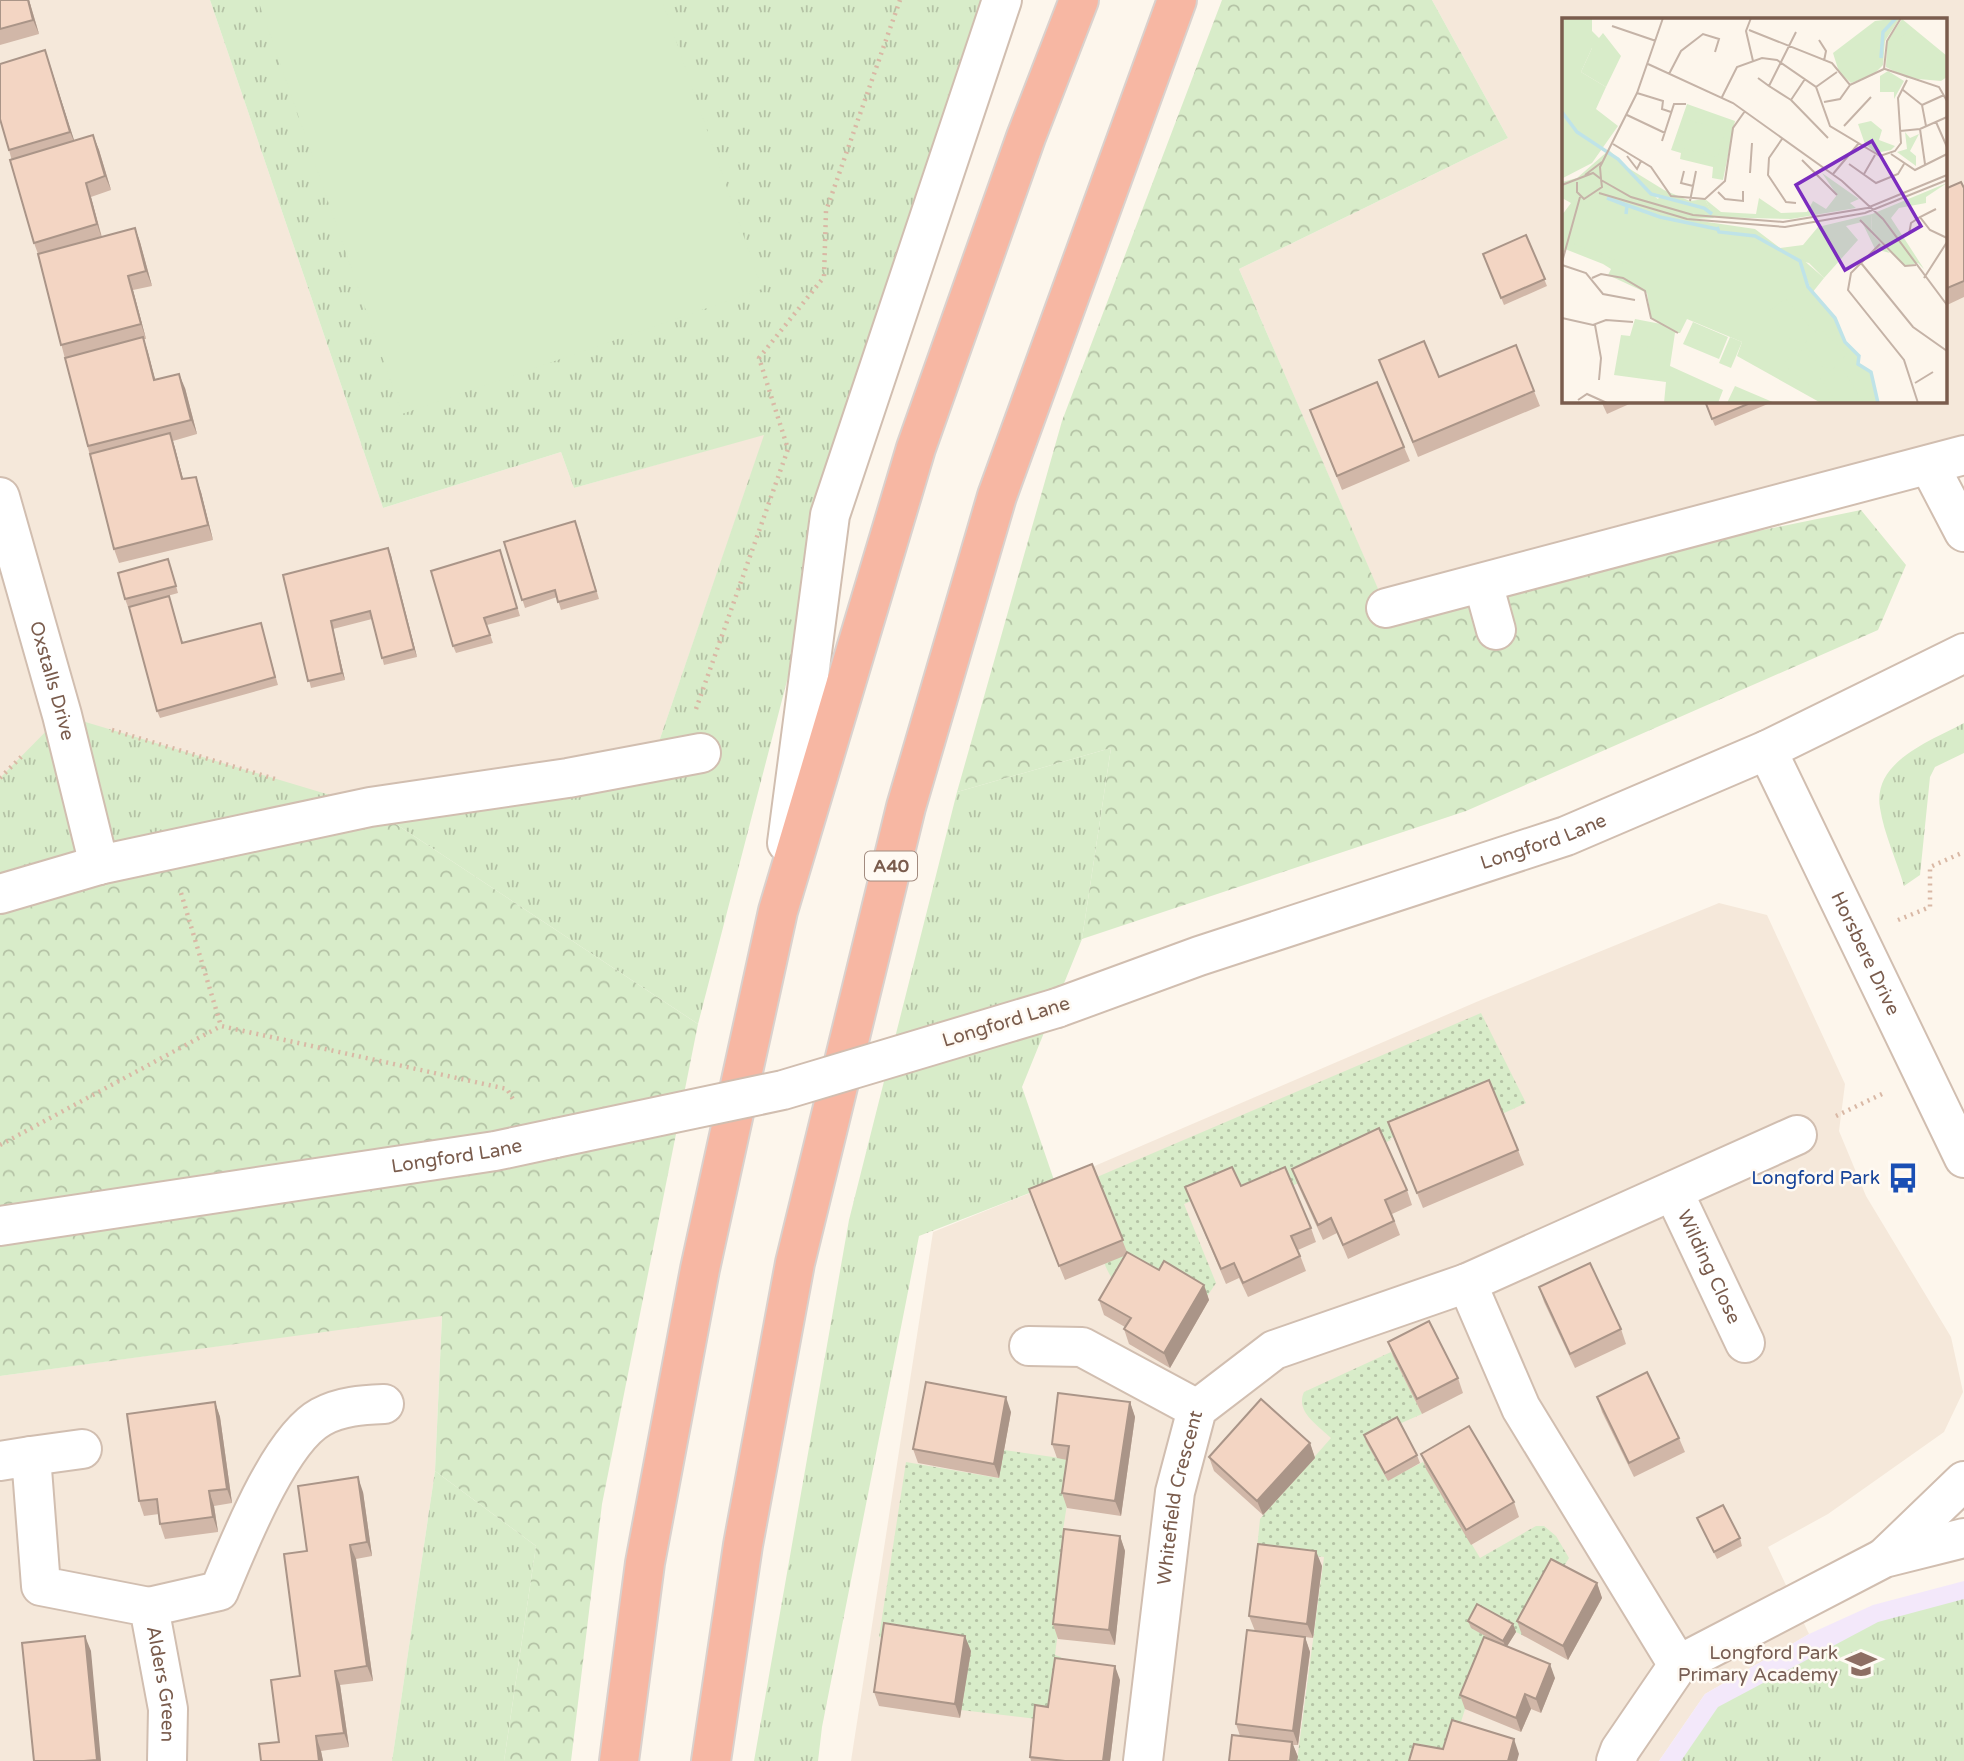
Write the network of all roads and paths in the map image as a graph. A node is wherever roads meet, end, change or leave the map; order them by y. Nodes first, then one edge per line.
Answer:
1 (901, 0) edge
2 (1002, 0) edge
3 (1079, 0) edge
4 (1177, 0) edge
5 (1946, 460) edge
6 (0, 498) edge
7 (1964, 532) edge
8 (1483, 583) junction
9 (1386, 608) dead end
10 (1496, 631) dead end
11 (1964, 653) edge
12 (62, 715) junction
13 (1767, 750) junction
14 (688, 756) joint
15 (0, 778) edge
16 (276, 779) dead end
17 (169, 852) junction
18 (1964, 852) edge
19 (99, 865) junction
20 (0, 894) edge
21 (778, 911) junction
22 (1911, 915) dead end
23 (221, 1026) junction
24 (1923, 1073) junction
25 (1797, 1135) joint
26 (547, 1140) junction
27 (0, 1144) edge
28 (1964, 1158) edge
29 (1673, 1191) junction
30 (0, 1226) edge
31 (1586, 1229) joint
32 (1467, 1283) junction
33 (1745, 1343) dead end
34 (1029, 1346) dead end
35 (384, 1404) dead end
36 (1197, 1409) junction
37 (82, 1449) dead end
38 (15, 1459) edge
39 (1964, 1481) edge
40 (1964, 1538) edge
41 (1884, 1558) junction
42 (149, 1607) junction
43 (1678, 1665) junction
44 (167, 1761) edge
45 (619, 1761) edge
46 (711, 1761) edge
47 (1143, 1761) edge
48 (1616, 1761) edge

1 - 14 path
2 - 21 street
3 - 21 highway
4 - 46 highway, A40
5 - 7 street
5 - 8 street
6 - 12 street, Oxstalls Drive
8 - 9 street
8 - 10 street
11 - 13 street, Longford Lane
12 - 15 path
12 - 16 path
12 - 19 street, Oxstalls Drive
13 - 24 street, Horsbere Drive
13 - 26 street, Longford Lane, bridge
14 - 17 street
17 - 19 street
17 - 23 path
18 - 22 path
19 - 20 street
21 - 45 highway
23 - 26 path
23 - 27 path
24 - 25 path
24 - 28 street, Horsbere Drive
25 - 29 street, Wilding Close
26 - 30 street, Longford Lane
29 - 31 street, Wilding Close
29 - 33 street, Wilding Close
31 - 32 street, Whitefield Crescent
32 - 36 street, Whitefield Crescent
32 - 43 street
34 - 36 street
35 - 42 street, Alders Green
36 - 47 street, Whitefield Crescent
37 - 38 street, Alders Green
38 - 42 street, Alders Green
39 - 41 street
40 - 41 street
41 - 43 street
42 - 44 street, Alders Green
43 - 48 street

